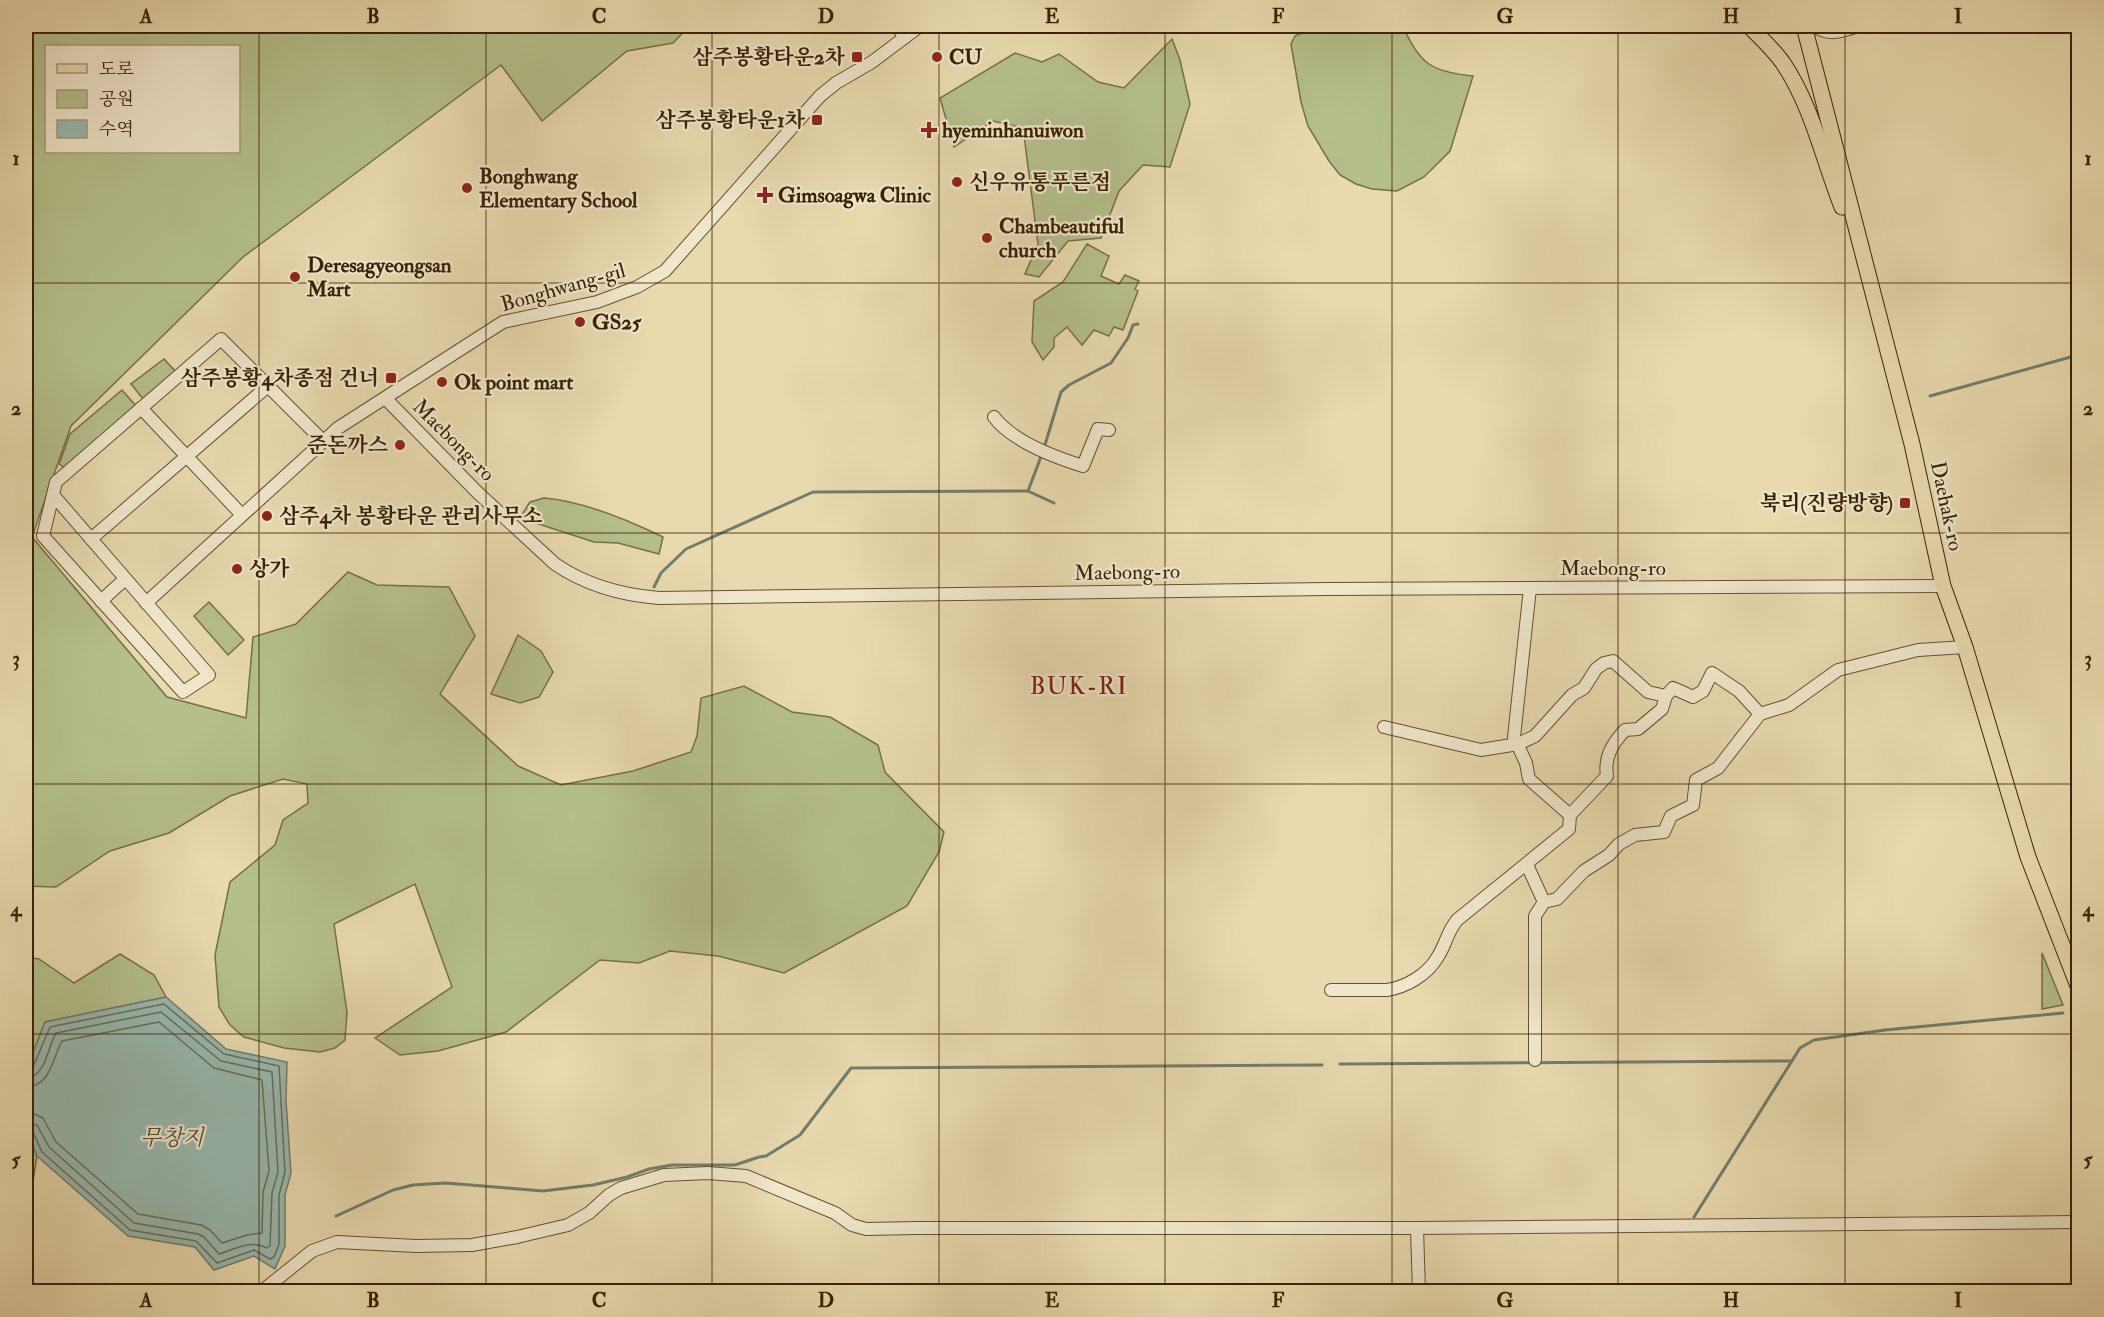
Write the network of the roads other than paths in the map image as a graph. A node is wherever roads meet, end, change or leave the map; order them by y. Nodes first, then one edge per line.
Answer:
1 (898, 26) edge
2 (920, 26) edge
3 (1749, 26) edge
4 (1804, 26) edge
5 (1815, 26) edge
6 (1858, 26) edge
7 (904, 38) junction
8 (1868, 274) junction
9 (268, 386) junction
10 (386, 399) junction
11 (141, 408) junction
12 (994, 417) dead end
13 (1103, 429) dead end
14 (323, 441) junction
15 (186, 456) junction
16 (53, 495) junction
17 (242, 515) junction
18 (91, 539) junction
19 (125, 579) junction
20 (1943, 586) junction
21 (1530, 588) junction
22 (101, 601) junction
23 (146, 603) junction
24 (1965, 647) junction
25 (1666, 696) junction
26 (1760, 714) junction
27 (1384, 728) dead end
28 (1518, 744) junction
29 (1570, 815) junction
30 (1527, 865) junction
31 (1544, 902) junction
32 (2079, 986) edge
33 (1330, 990) dead end
34 (1535, 1060) dead end
35 (2079, 1222) edge
36 (1417, 1228) junction
37 (261, 1292) edge
38 (1419, 1292) edge

1 - 7 street
2 - 7 street, Bonghwang-gil
3 - 8 main road
4 - 8 main road, Daehak-ro
5 - 6 street
7 - 10 street, Bonghwang-gil
8 - 20 main road, Daehak-ro
9 - 11 street
9 - 14 street
9 - 15 street
10 - 14 street, Bonghwang-gil
10 - 21 street, Maebong-ro
11 - 15 street
11 - 16 street
12 - 13 street
14 - 17 street, Bonghwang-gil
15 - 17 street
15 - 18 street
16 - 18 street
16 - 22 street
17 - 23 street, Bonghwang-gil
18 - 19 street
19 - 22 street
19 - 23 street
20 - 21 street, Maebong-ro
20 - 24 main road, Daehak-ro
21 - 28 street
22 - 23 street
24 - 26 street
24 - 32 main road, Daehak-ro
25 - 26 street
25 - 28 street
25 - 29 street
26 - 31 street
27 - 28 street
28 - 29 street
29 - 30 street
30 - 31 street
30 - 33 street
31 - 34 street
35 - 36 street
36 - 37 street
36 - 38 street

